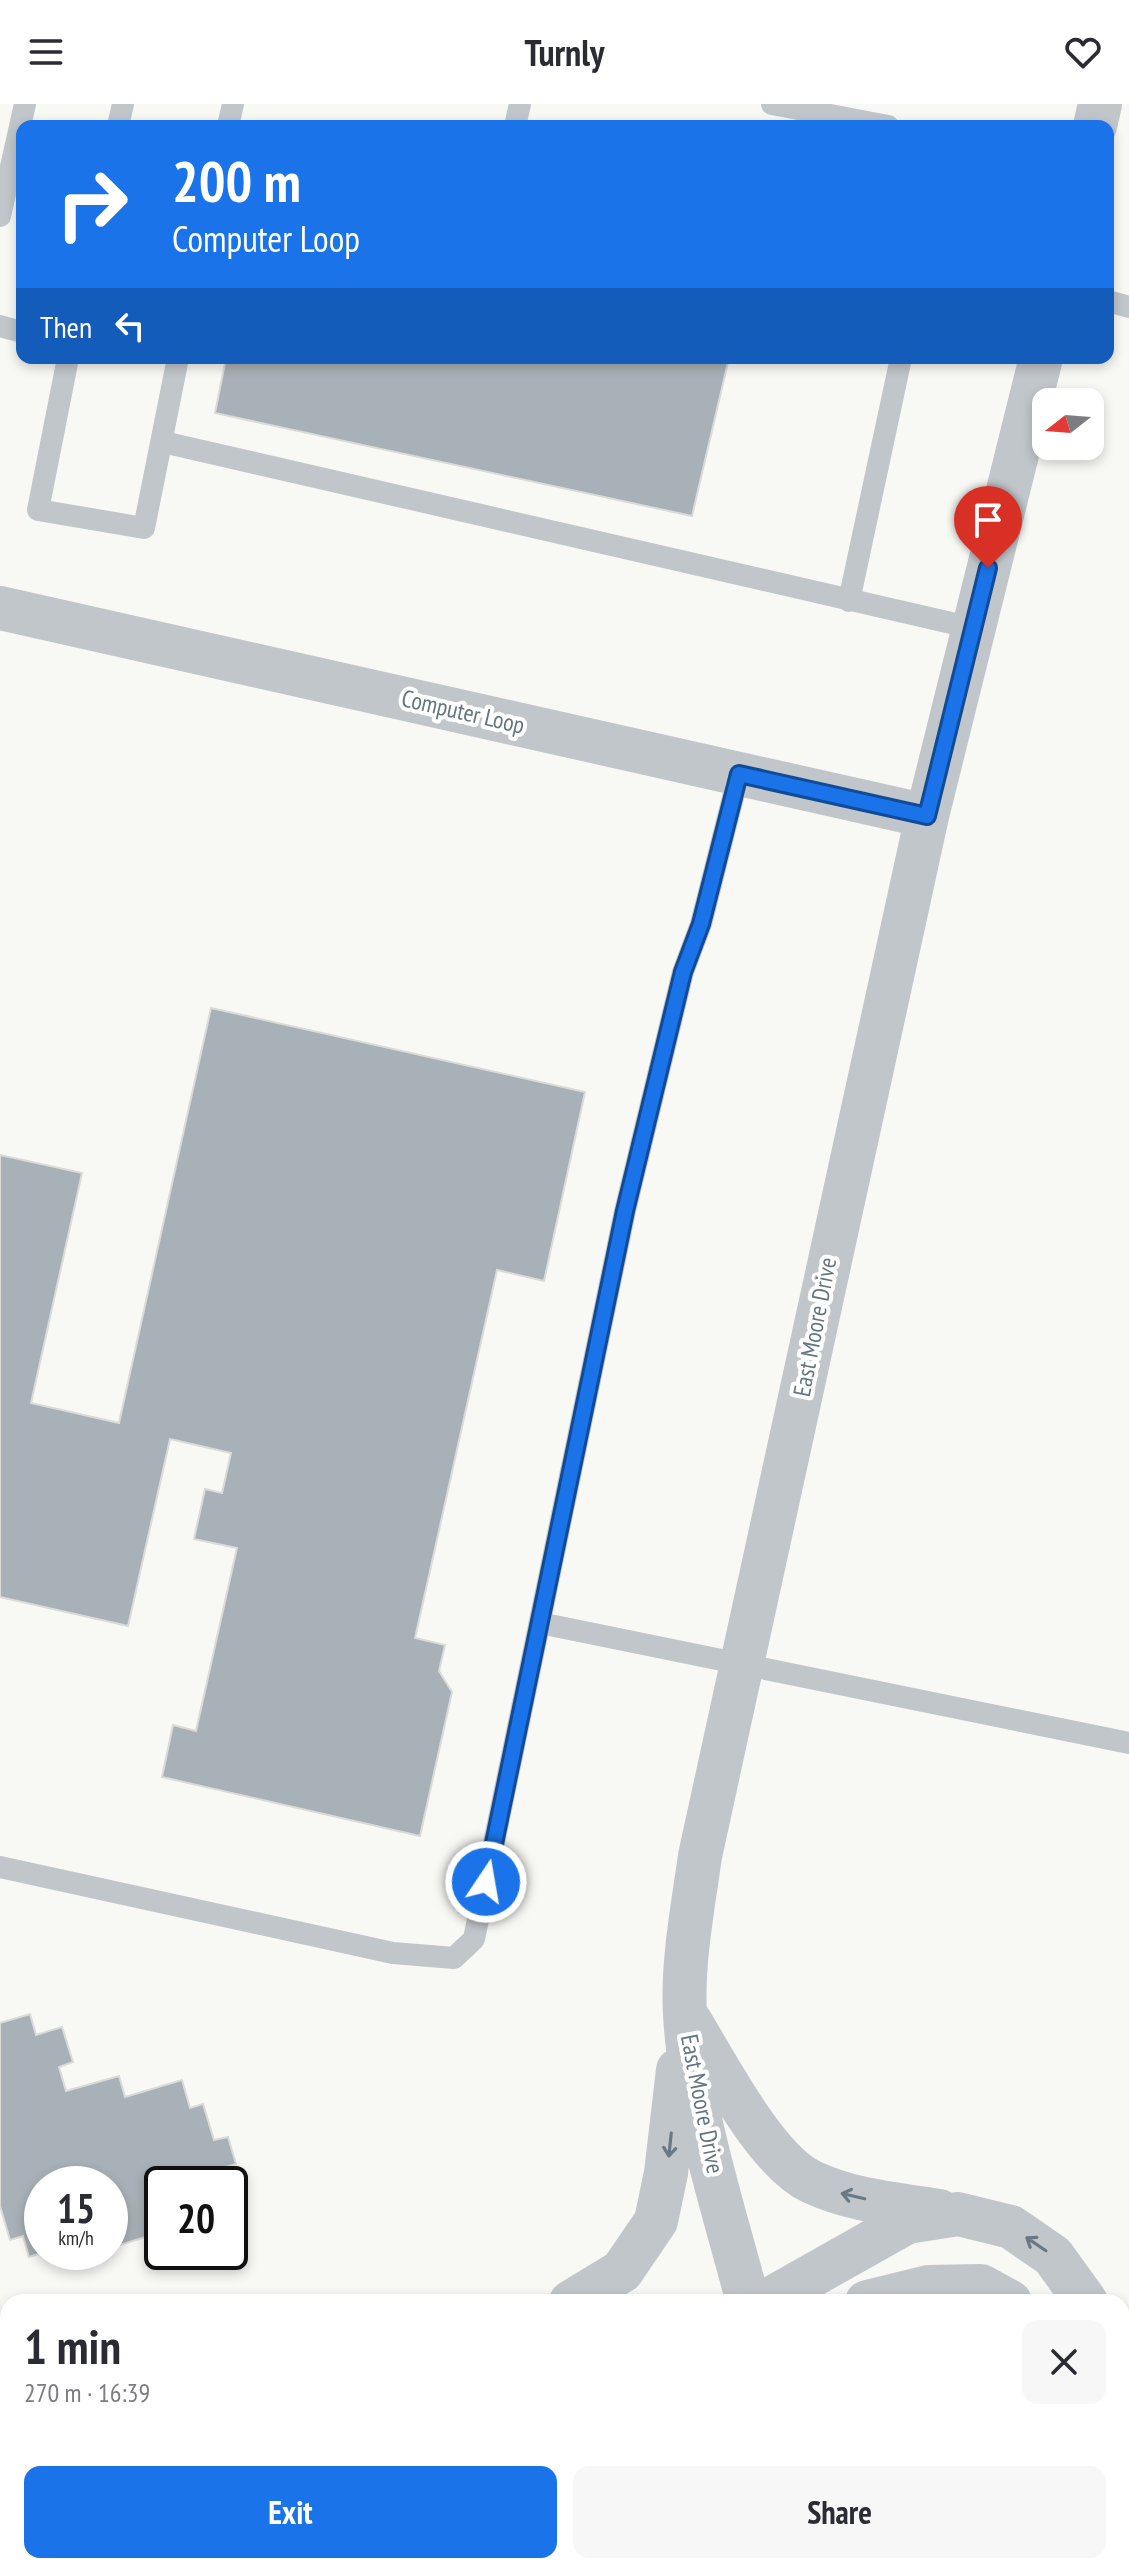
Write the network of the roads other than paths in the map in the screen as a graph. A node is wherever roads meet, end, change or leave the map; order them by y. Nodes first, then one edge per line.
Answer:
1 (9, 104) edge
2 (772, 104) edge
3 (856, 120) edge
4 (16, 123) edge
5 (16, 144) edge
6 (0, 216) edge
7 (67, 364) edge
8 (177, 364) edge
9 (900, 364) edge
10 (1039, 364) edge
11 (163, 442) junction
12 (849, 601) junction
13 (0, 608) edge
14 (973, 628) junction
15 (739, 774) junction
16 (927, 816) junction
17 (540, 1623) junction
18 (742, 1665) junction
19 (1129, 1743) edge
20 (0, 1867) edge
21 (684, 2012) junction
22 (958, 2214) junction
23 (584, 2294) edge
24 (768, 2294) edge
25 (782, 2294) edge
26 (920, 2294) edge
27 (996, 2294) edge
28 (1080, 2294) edge

1 - 4 lane
2 - 3 lane
5 - 6 lane
7 - 11 lane
8 - 11 lane
9 - 12 lane
10 - 14 street, East Moore Drive
11 - 12 lane
12 - 14 lane
13 - 15 street, Computer Loop
14 - 16 street, East Moore Drive
15 - 16 street, Computer Loop
15 - 17 lane
16 - 18 street, East Moore Drive
17 - 18 lane
17 - 20 lane
18 - 19 lane
18 - 21 street, East Moore Drive
22 -> 21 street
21 -> 23 street
21 - 24 street, East Moore Drive
22 - 25 street
28 -> 22 street
26 - 27 street

